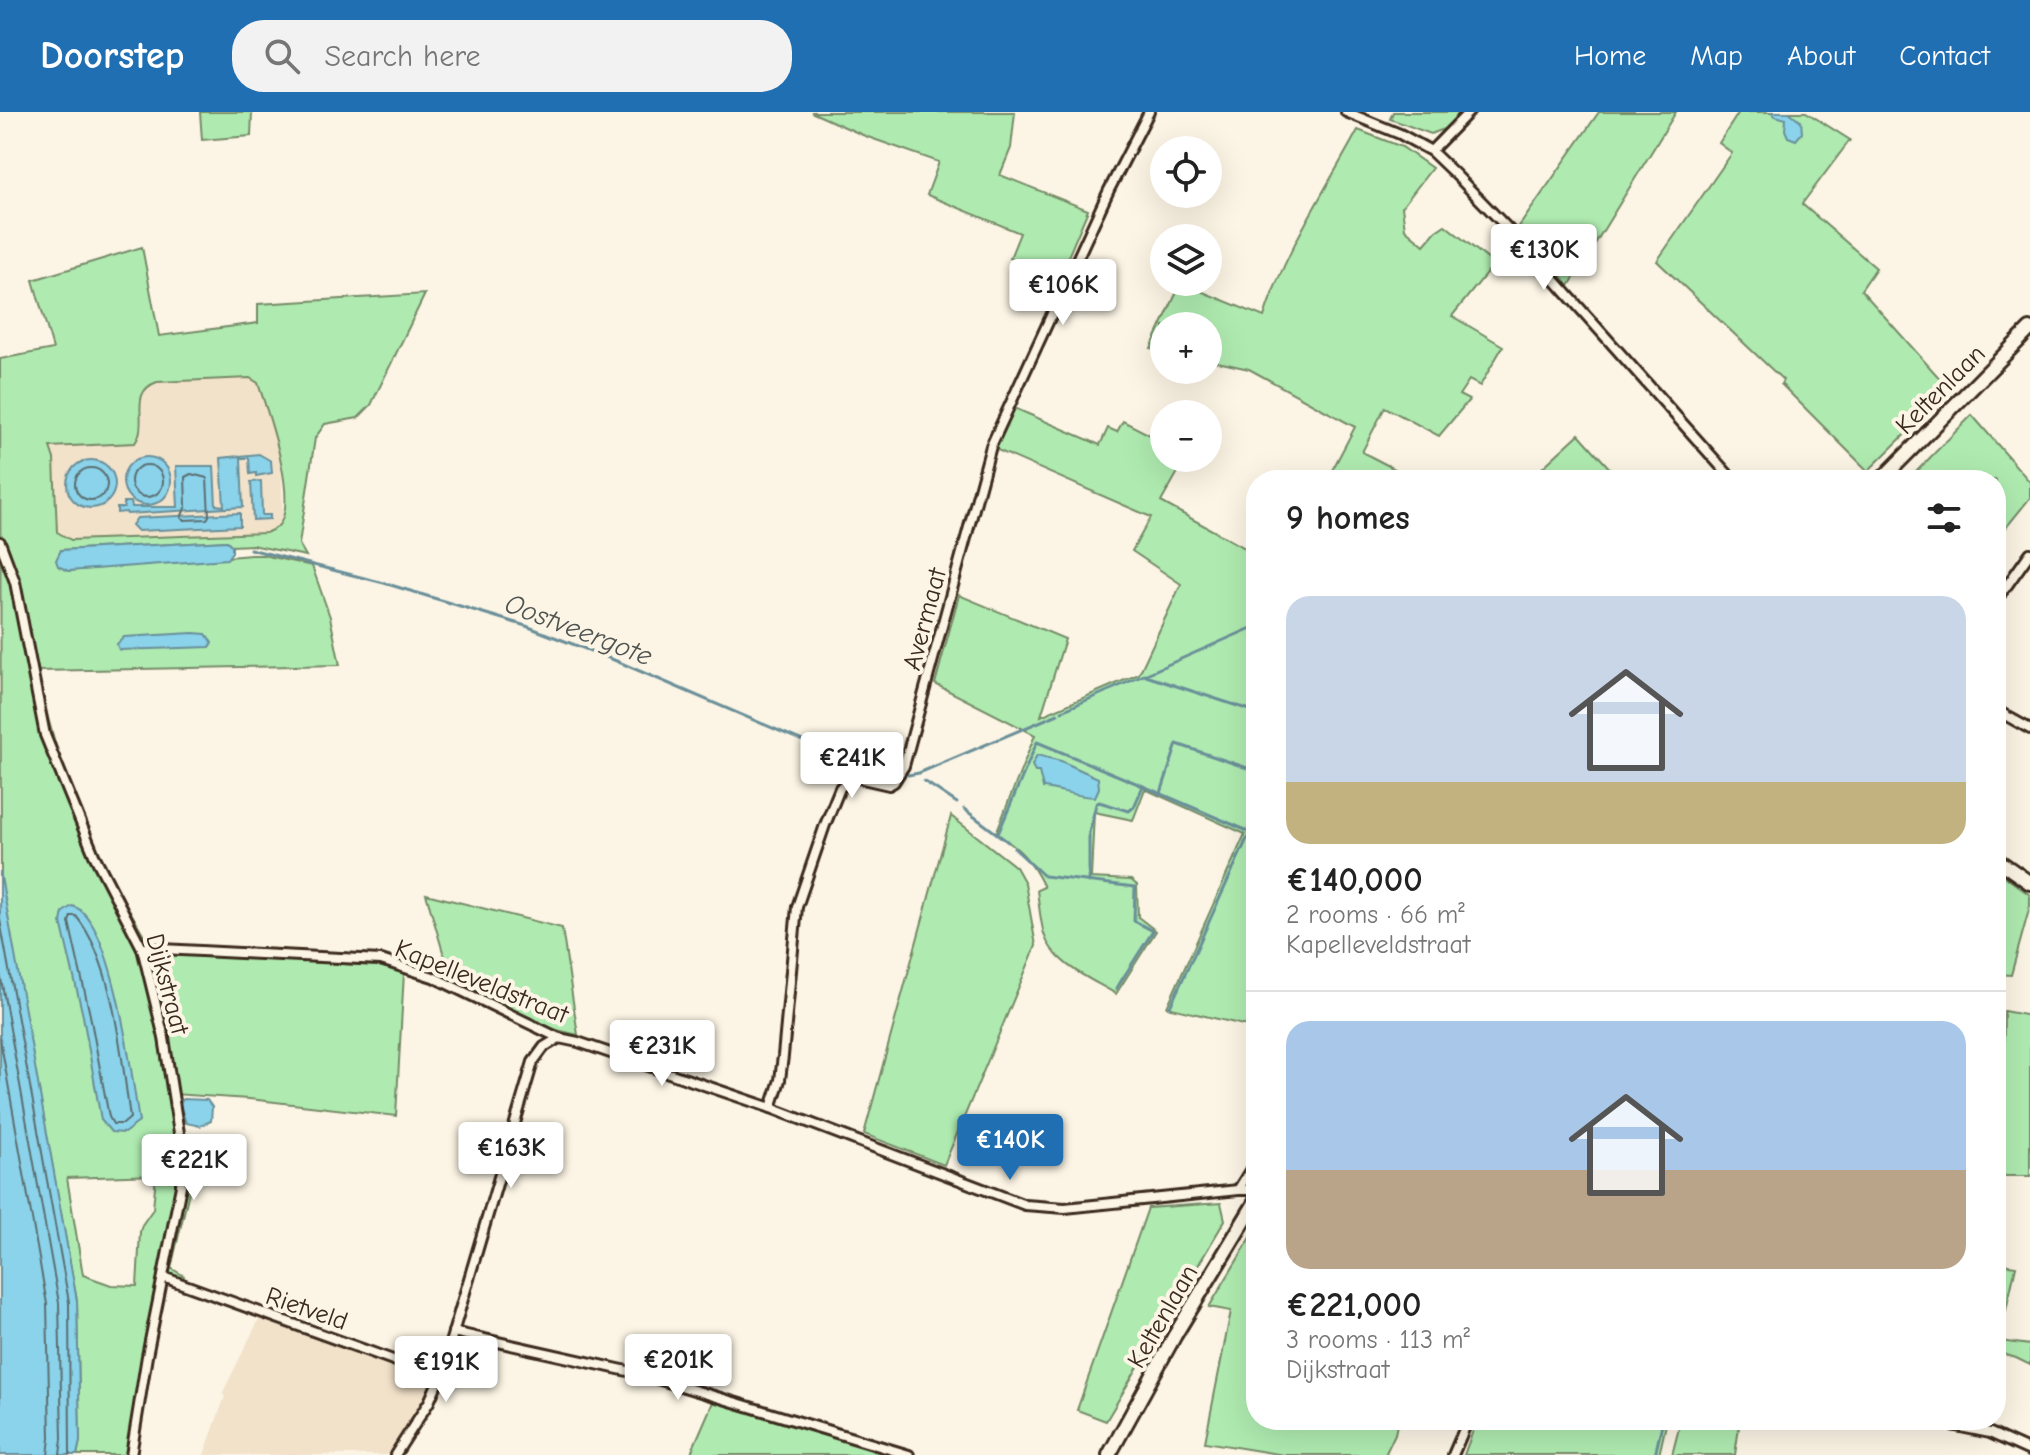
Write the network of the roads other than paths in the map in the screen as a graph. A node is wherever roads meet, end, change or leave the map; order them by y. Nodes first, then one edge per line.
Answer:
1 (1149, 112) edge
2 (1346, 112) edge
3 (1469, 112) edge
4 (1431, 151) junction
5 (2030, 329) edge
6 (1724, 470) edge
7 (1891, 470) edge
8 (0, 542) edge
9 (2030, 553) edge
10 (2006, 587) edge
11 (2006, 716) edge
12 (2030, 729) edge
13 (2006, 866) edge
14 (2030, 880) edge
15 (142, 948) junction
16 (559, 1038) junction
17 (771, 1108) junction
18 (1246, 1177) edge
19 (1238, 1190) junction
20 (1246, 1190) edge
21 (1246, 1218) edge
22 (163, 1277) junction
23 (453, 1332) junction
24 (440, 1377) junction
25 (1464, 1430) edge
26 (1975, 1430) edge
27 (2030, 1451) edge
28 (131, 1455) edge
29 (395, 1455) edge
30 (909, 1455) edge
31 (1109, 1455) edge
32 (1453, 1455) edge

1 - 17 street, Avermaat
2 - 4 street
3 - 4 street
4 - 6 street
5 - 7 main road, Keltenlaan
8 - 15 street, Dijkstraat
9 - 10 street
11 - 12 street
13 - 14 main road
15 - 16 street, Kapelleveldstraat
15 - 22 street, Dijkstraat
16 - 17 street, Kapelleveldstraat
16 - 23 street
17 - 19 street, Kapelleveldstraat
18 - 19 street
19 - 20 street, Kapelleveldstraat
21 - 31 main road, Keltenlaan
22 - 24 street, Rietveld
22 - 28 street, Dijkstraat
23 - 24 street
23 - 30 street
24 - 29 street
25 - 32 street
26 - 27 street

